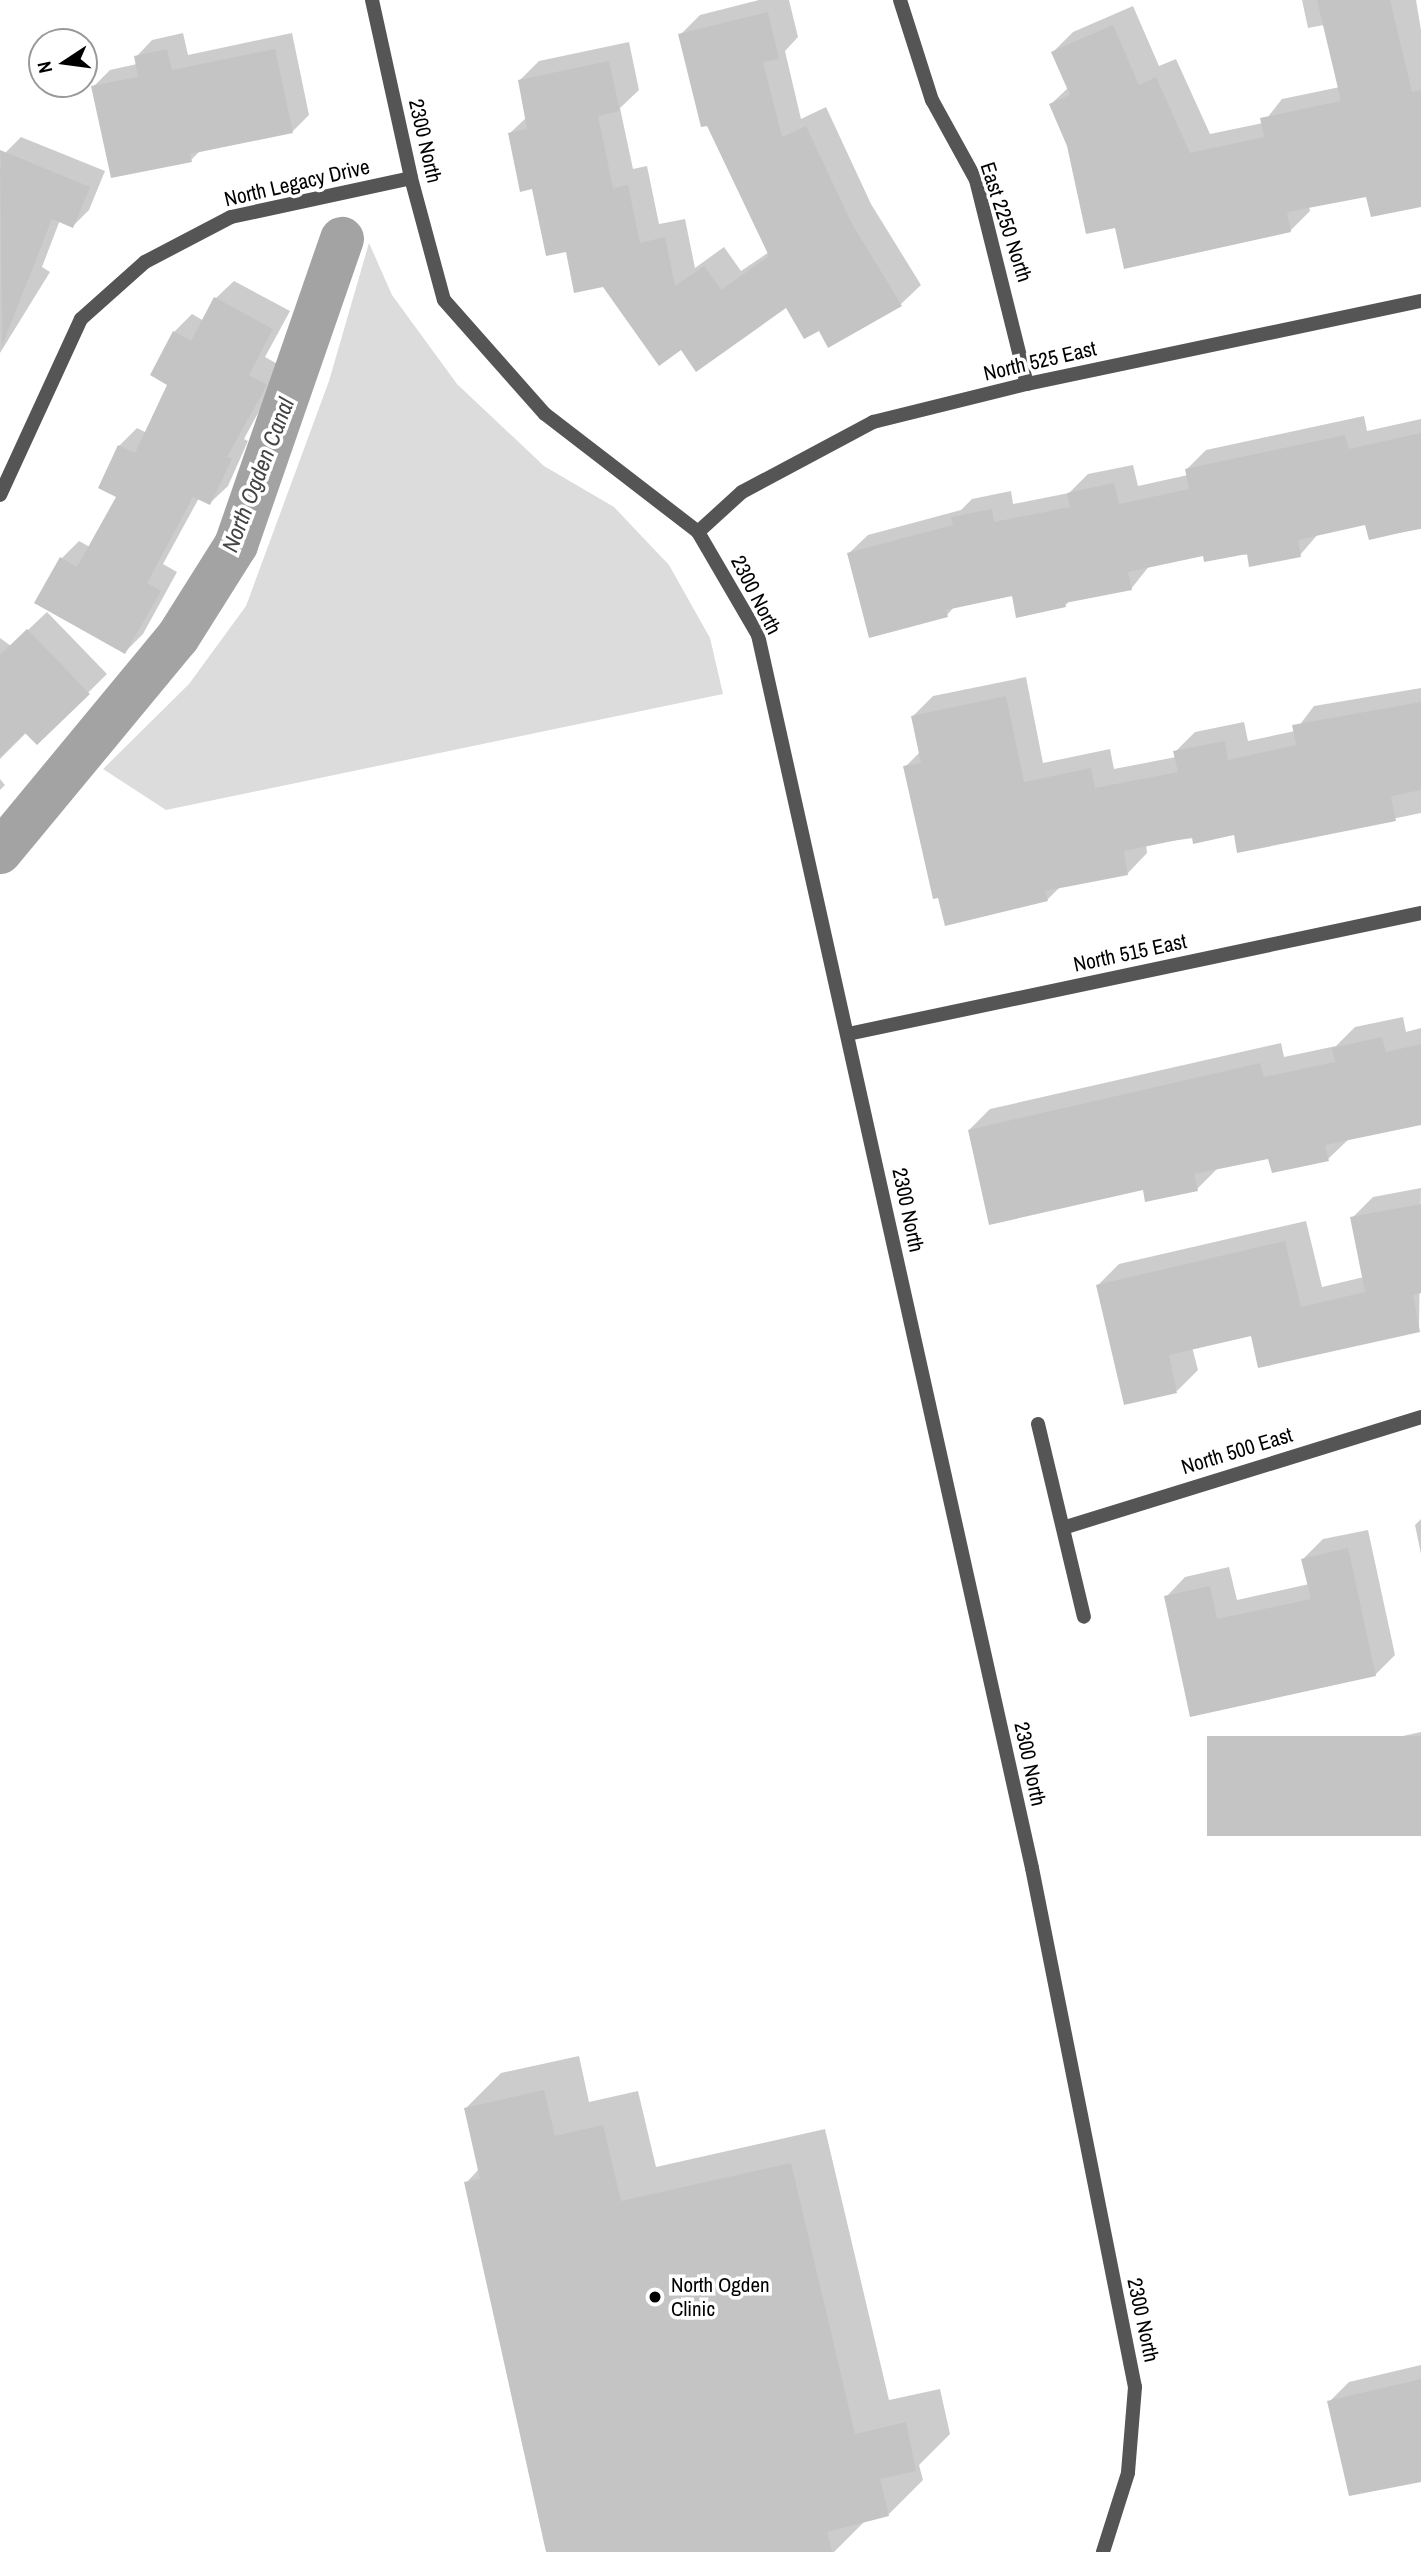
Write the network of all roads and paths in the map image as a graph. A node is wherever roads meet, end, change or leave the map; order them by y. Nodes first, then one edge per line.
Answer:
1 (372, 0) edge
2 (900, 0) edge
3 (411, 178) junction
4 (1421, 301) edge
5 (1027, 384) junction
6 (4, 479) edge
7 (0, 495) edge
8 (698, 532) junction
9 (1421, 913) edge
10 (848, 1034) junction
11 (1421, 1417) edge
12 (1038, 1424) dead end
13 (1066, 1527) junction
14 (1084, 1617) dead end
15 (1103, 2552) edge

1 - 3 street, 2300 North
2 - 5 street, East 2250 North
3 - 6 street, North Legacy Drive
3 - 8 street, 2300 North
4 - 5 street, North 525 East
5 - 8 street, North 525 East
6 - 7 street, North Legacy Drive
8 - 10 street, 2300 North
9 - 10 street, North 515 East
10 - 15 street, 2300 North
11 - 13 street, North 500 East
12 - 13 street
13 - 14 street

